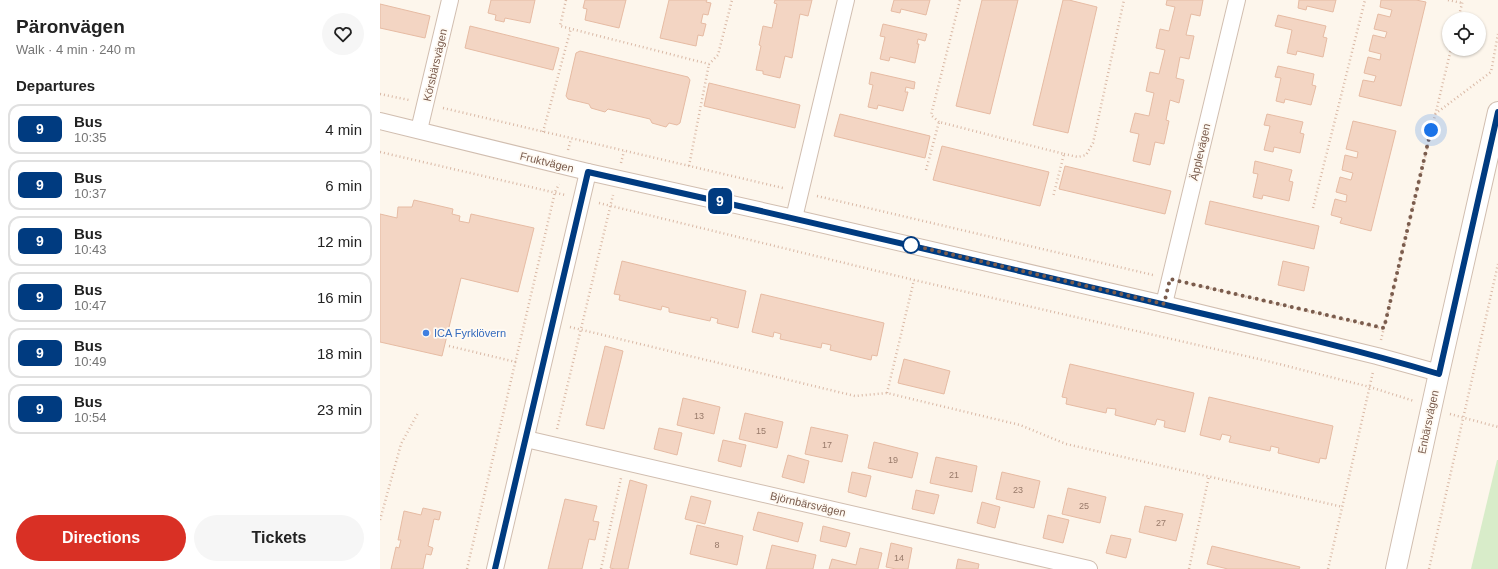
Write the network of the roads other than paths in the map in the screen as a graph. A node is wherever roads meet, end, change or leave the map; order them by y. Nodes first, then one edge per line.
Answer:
1 (450, 0) edge
2 (846, 0) edge
3 (1237, 0) edge
4 (1498, 112) edge
5 (380, 121) edge
6 (419, 130) junction
7 (588, 172) junction
8 (794, 218) junction
9 (1164, 304) junction
10 (1439, 374) junction
11 (526, 439) junction
12 (495, 569) edge
13 (1089, 569) edge
14 (1396, 569) edge

1 - 6 street, Körsbärsvägen
2 - 8 street
3 - 9 street, Äpplevägen
4 - 10 street, Enbärsvägen
5 - 6 street, Fruktvägen
6 - 7 street, Fruktvägen
7 - 8 street, Fruktvägen
7 - 11 street
8 - 9 street, Fruktvägen
9 - 10 street, Fruktvägen
10 - 14 street, Enbärsvägen
11 - 12 street
11 - 13 street, Björnbärsvägen

